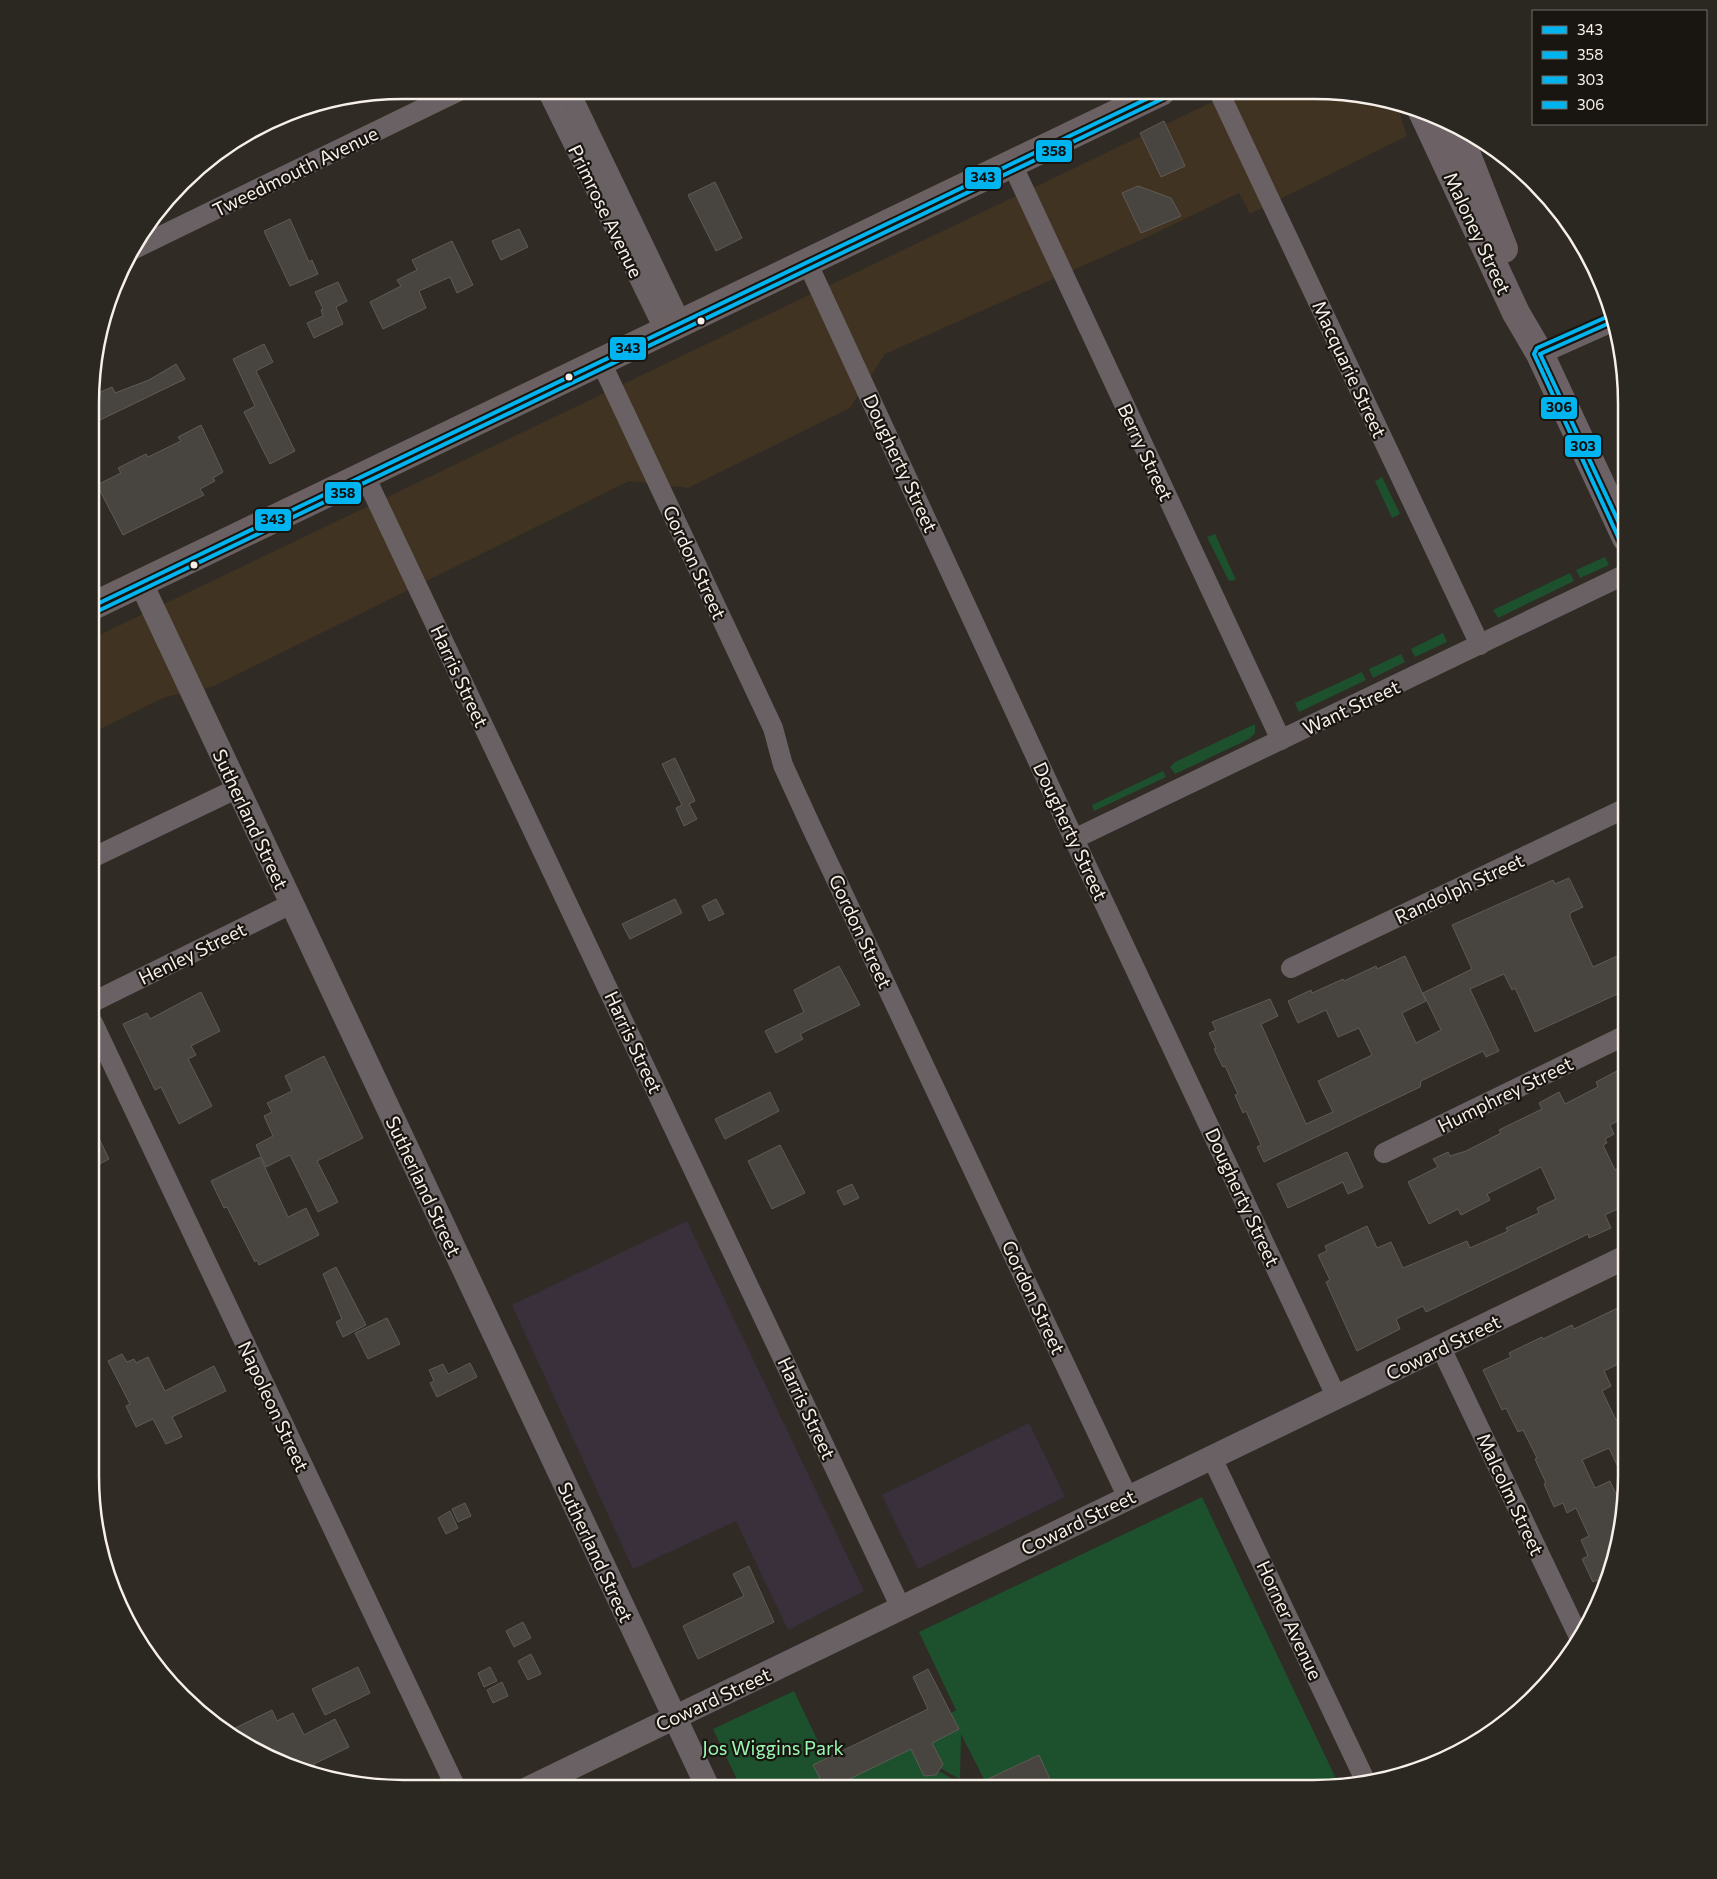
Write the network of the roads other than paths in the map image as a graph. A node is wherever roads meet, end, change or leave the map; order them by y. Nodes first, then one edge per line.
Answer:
1 (442, 99) edge
2 (552, 99) edge
3 (573, 99) edge
4 (1146, 99) edge
5 (1223, 99) edge
6 (1426, 120) edge
7 (1459, 136) edge
8 (1471, 142) edge
9 (600, 154) junction
10 (582, 161) junction
11 (1012, 164) junction
12 (1476, 176) junction
13 (631, 240) junction
14 (143, 245) edge
15 (808, 262) junction
16 (1608, 324) edge
17 (673, 327) junction
18 (1540, 354) junction
19 (601, 362) junction
20 (365, 476) junction
21 (1618, 521) edge
22 (1618, 578) edge
23 (141, 583) junction
24 (99, 604) edge
25 (1480, 645) junction
26 (1281, 740) junction
27 (236, 789) junction
28 (1618, 812) edge
29 (1074, 839) junction
30 (99, 855) edge
31 (291, 904) junction
32 (1291, 968) dead end
33 (99, 999) edge
34 (99, 1036) edge
35 (1618, 1039) edge
36 (1384, 1153) dead end
37 (1618, 1261) edge
38 (1441, 1348) junction
39 (1337, 1398) junction
40 (1212, 1458) junction
41 (1128, 1498) junction
42 (902, 1608) junction
43 (1576, 1631) edge
44 (674, 1717) junction
45 (1363, 1776) edge
46 (452, 1780) edge
47 (545, 1780) edge
48 (704, 1780) edge

1 - 14 street, Tweedmouth Avenue
2 - 10 street, Primrose Avenue
3 - 9 street, Primrose Avenue
4 - 11 main road
5 - 25 street, Macquarie Street
6 - 18 main road, Maloney Street
7 - 12 main road, Maloney Street
8 - 12 main road
9 - 10 street
9 - 13 street, Primrose Avenue
10 - 13 street, Primrose Avenue
11 - 15 main road
11 - 26 street, Berry Street
12 - 18 main road, Maloney Street
13 - 17 street, Primrose Avenue
15 - 17 main road
15 - 29 street, Dougherty Street
16 - 18 street
17 - 19 main road
18 - 21 main road, Maloney Street
19 - 20 main road
19 - 41 street, Gordon Street
20 - 23 main road
20 - 42 street, Harris Street
22 - 25 street, Want Street
23 - 24 main road
23 - 27 street, Sutherland Street
25 - 26 street, Want Street
26 - 29 street, Want Street
27 - 30 street
27 - 31 street, Sutherland Street
28 - 32 street, Randolph Street
29 - 39 street, Dougherty Street
31 - 33 street, Henley Street
31 - 44 street, Sutherland Street
34 - 46 street, Napoleon Street
35 - 36 street, Humphrey Street
37 - 38 street, Coward Street
38 - 39 street, Coward Street
38 - 43 street, Malcolm Street
39 - 40 street, Coward Street
40 - 41 street, Coward Street
40 - 45 street, Horner Avenue
41 - 42 street, Coward Street
42 - 44 street, Coward Street
44 - 47 street, Coward Street
44 - 48 street, Sutherland Street

